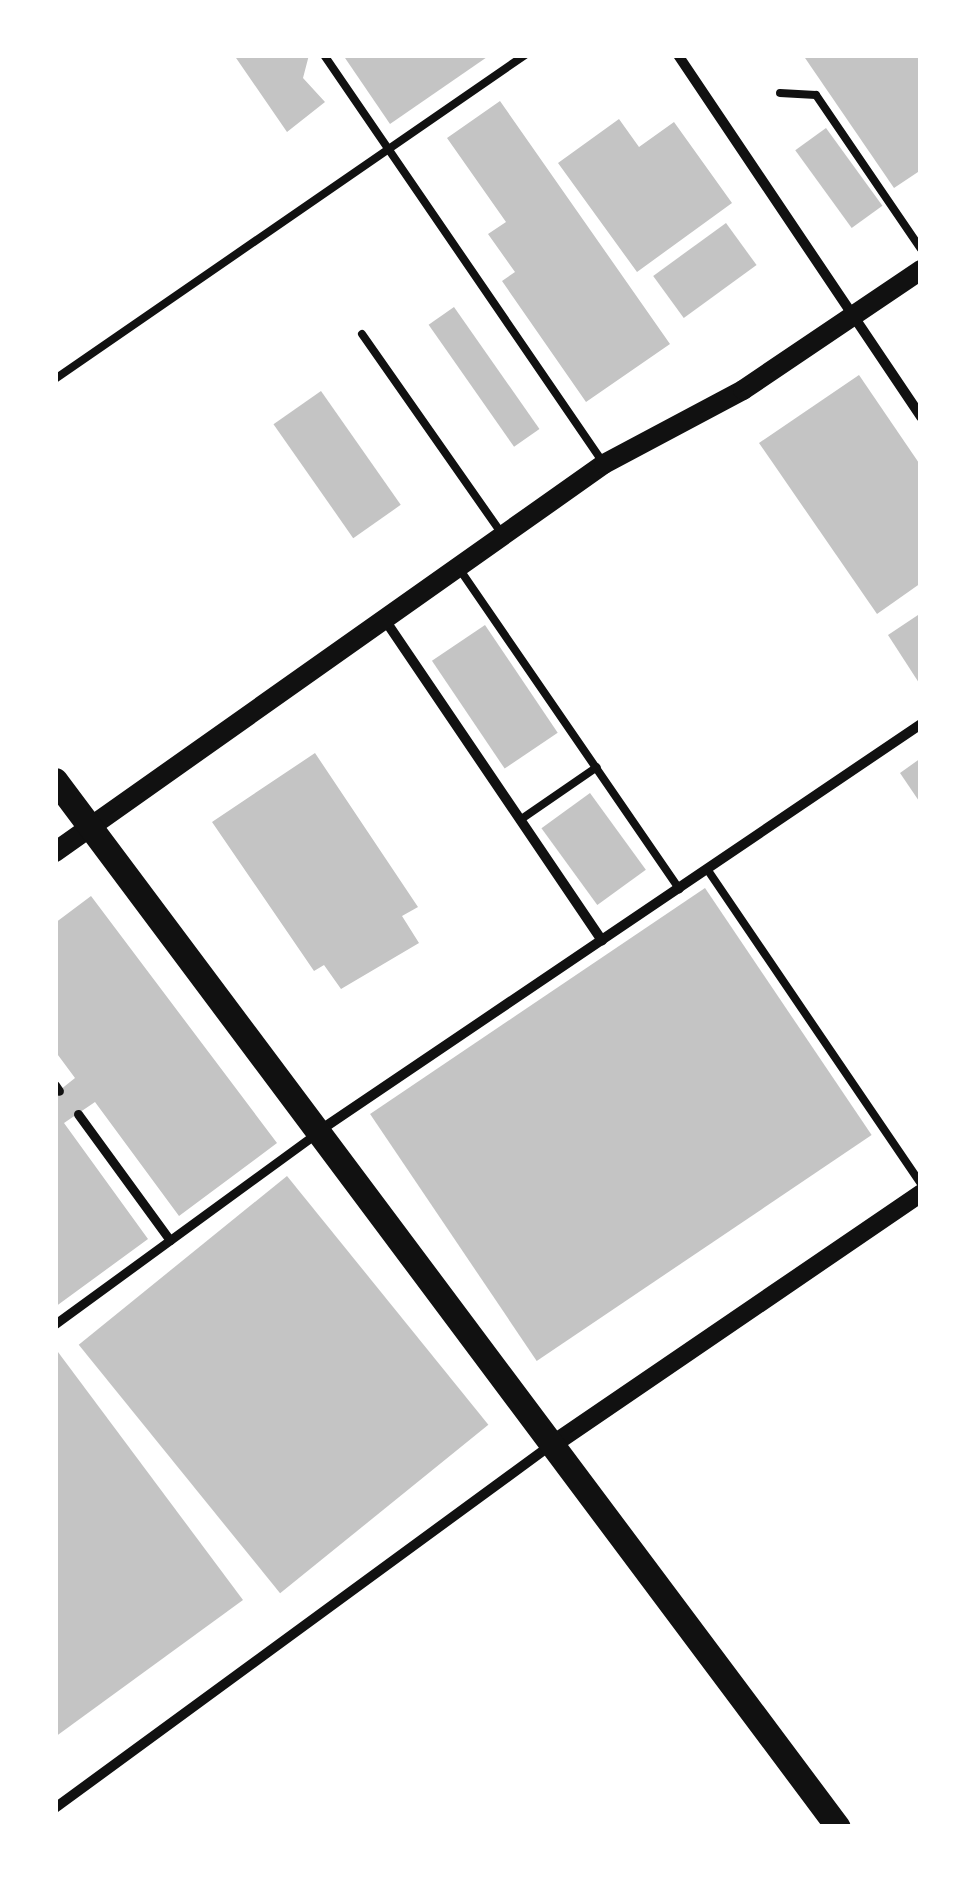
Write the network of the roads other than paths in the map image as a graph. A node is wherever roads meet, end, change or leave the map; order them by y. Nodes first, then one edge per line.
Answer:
1 (324, 55) edge
2 (525, 55) edge
3 (678, 55) edge
4 (780, 93) dead end
5 (387, 150) junction
6 (921, 250) edge
7 (921, 270) edge
8 (853, 316) junction
9 (362, 334) dead end
10 (55, 379) edge
11 (921, 417) edge
12 (604, 464) junction
13 (503, 535) junction
14 (458, 567) junction
15 (384, 619) junction
16 (921, 724) edge
17 (598, 768) junction
18 (55, 780) edge
19 (520, 820) junction
20 (90, 827) junction
21 (55, 852) edge
22 (706, 870) junction
23 (679, 889) junction
24 (602, 941) junction
25 (78, 1114) dead end
26 (319, 1131) junction
27 (921, 1184) edge
28 (921, 1193) edge
29 (170, 1240) junction
30 (55, 1324) edge
31 (552, 1444) junction
32 (55, 1808) edge
33 (838, 1827) edge

1 - 5 lane
2 - 5 lane
3 - 8 street
4 - 6 lane
5 - 10 lane
5 - 12 lane
7 - 8 main road
8 - 11 street
8 - 12 main road
9 - 13 lane
12 - 13 main road
13 - 14 main road
14 - 15 main road
14 - 17 lane
15 - 19 street
15 - 20 main road
16 - 22 street
17 - 19 lane
17 - 23 lane
18 - 20 main road
19 - 24 street
20 - 21 main road
20 - 26 main road
22 - 23 street
22 - 27 lane
23 - 24 street
24 - 26 street
25 - 29 street
26 - 29 street
26 - 31 main road
28 - 31 street
29 - 30 street
31 - 32 street
31 - 33 main road

